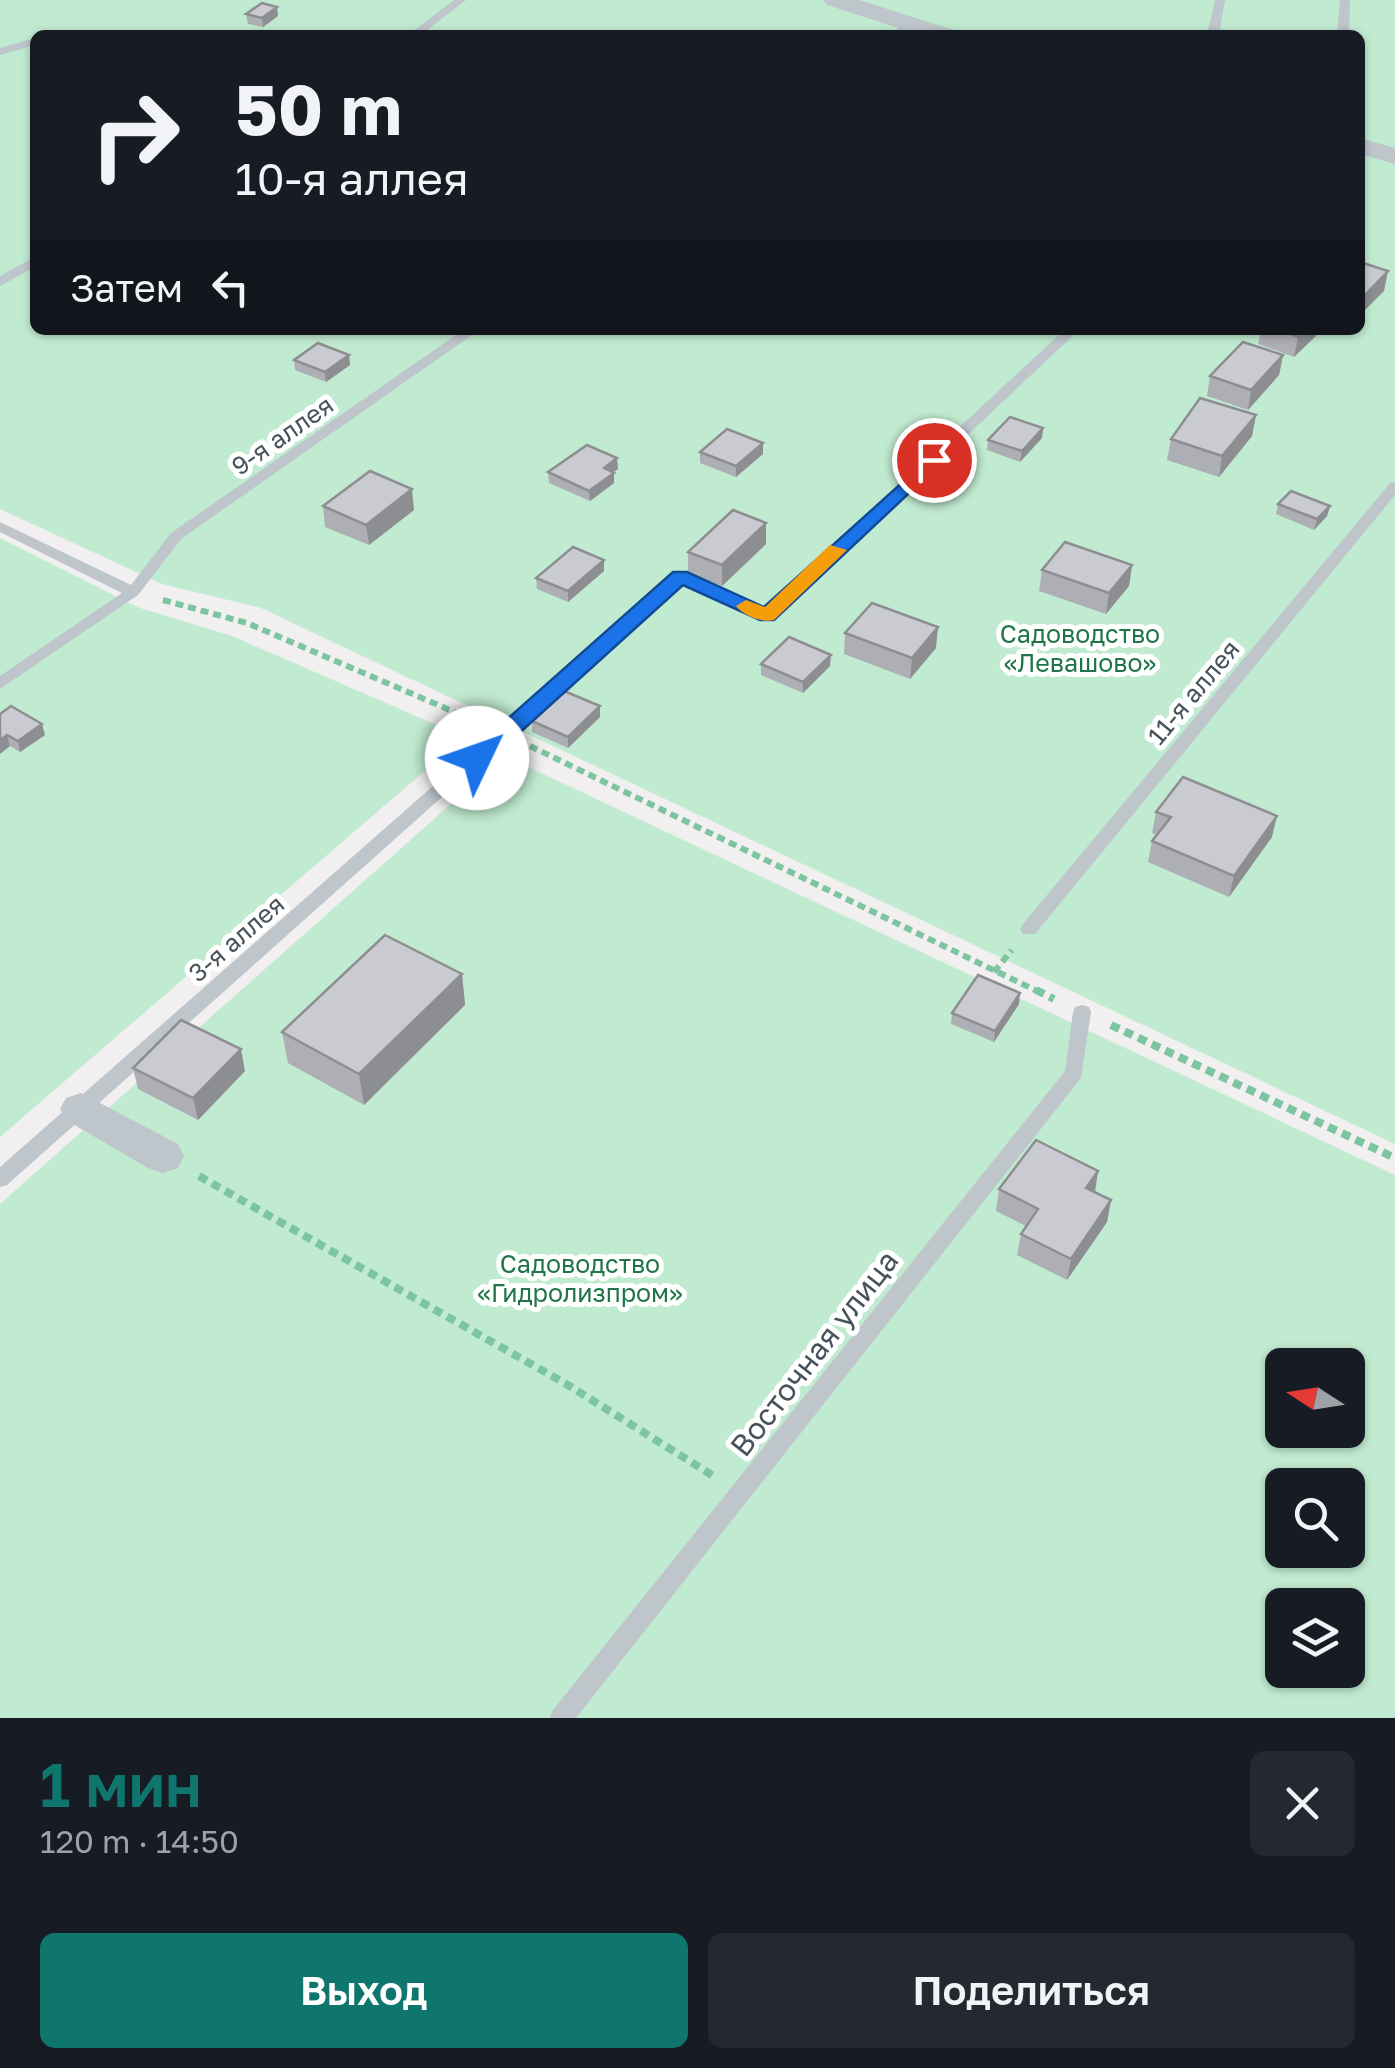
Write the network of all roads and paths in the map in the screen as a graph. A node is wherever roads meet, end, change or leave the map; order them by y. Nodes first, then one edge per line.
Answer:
1 (461, 0) edge
2 (835, 0) edge
3 (1220, 0) edge
4 (1345, 0) edge
5 (421, 30) edge
6 (902, 30) edge
7 (1214, 30) edge
8 (1343, 30) edge
9 (30, 43) edge
10 (0, 52) edge
11 (1365, 147) edge
12 (1395, 156) edge
13 (30, 264) edge
14 (0, 282) edge
15 (465, 335) edge
16 (1067, 335) edge
17 (1395, 486) edge
18 (0, 526) edge
19 (133, 592) junction
20 (0, 684) edge
21 (505, 734) junction
22 (1029, 929) dead end
23 (1082, 1012) junction
24 (81, 1109) junction
25 (163, 1156) joint
26 (1395, 1158) edge
27 (0, 1179) edge
28 (742, 1493) junction
29 (561, 1718) edge

1 - 5 lane
2 - 6 street
3 - 7 lane
4 - 8 lane
9 - 10 lane
11 - 12 street
13 - 14 lane
15 - 19 lane, 9-я аллея
16 - 21 lane, 3-я аллея
17 - 22 lane, 11-я аллея
18 - 19 lane
19 - 20 lane, 9-я аллея
19 - 21 path
21 - 23 path
21 - 24 lane, 3-я аллея
23 - 26 path
23 - 28 lane, Восточная улица
24 - 25 street
24 - 27 lane, 3-я аллея
25 - 28 path
28 - 29 lane, Восточная улица

